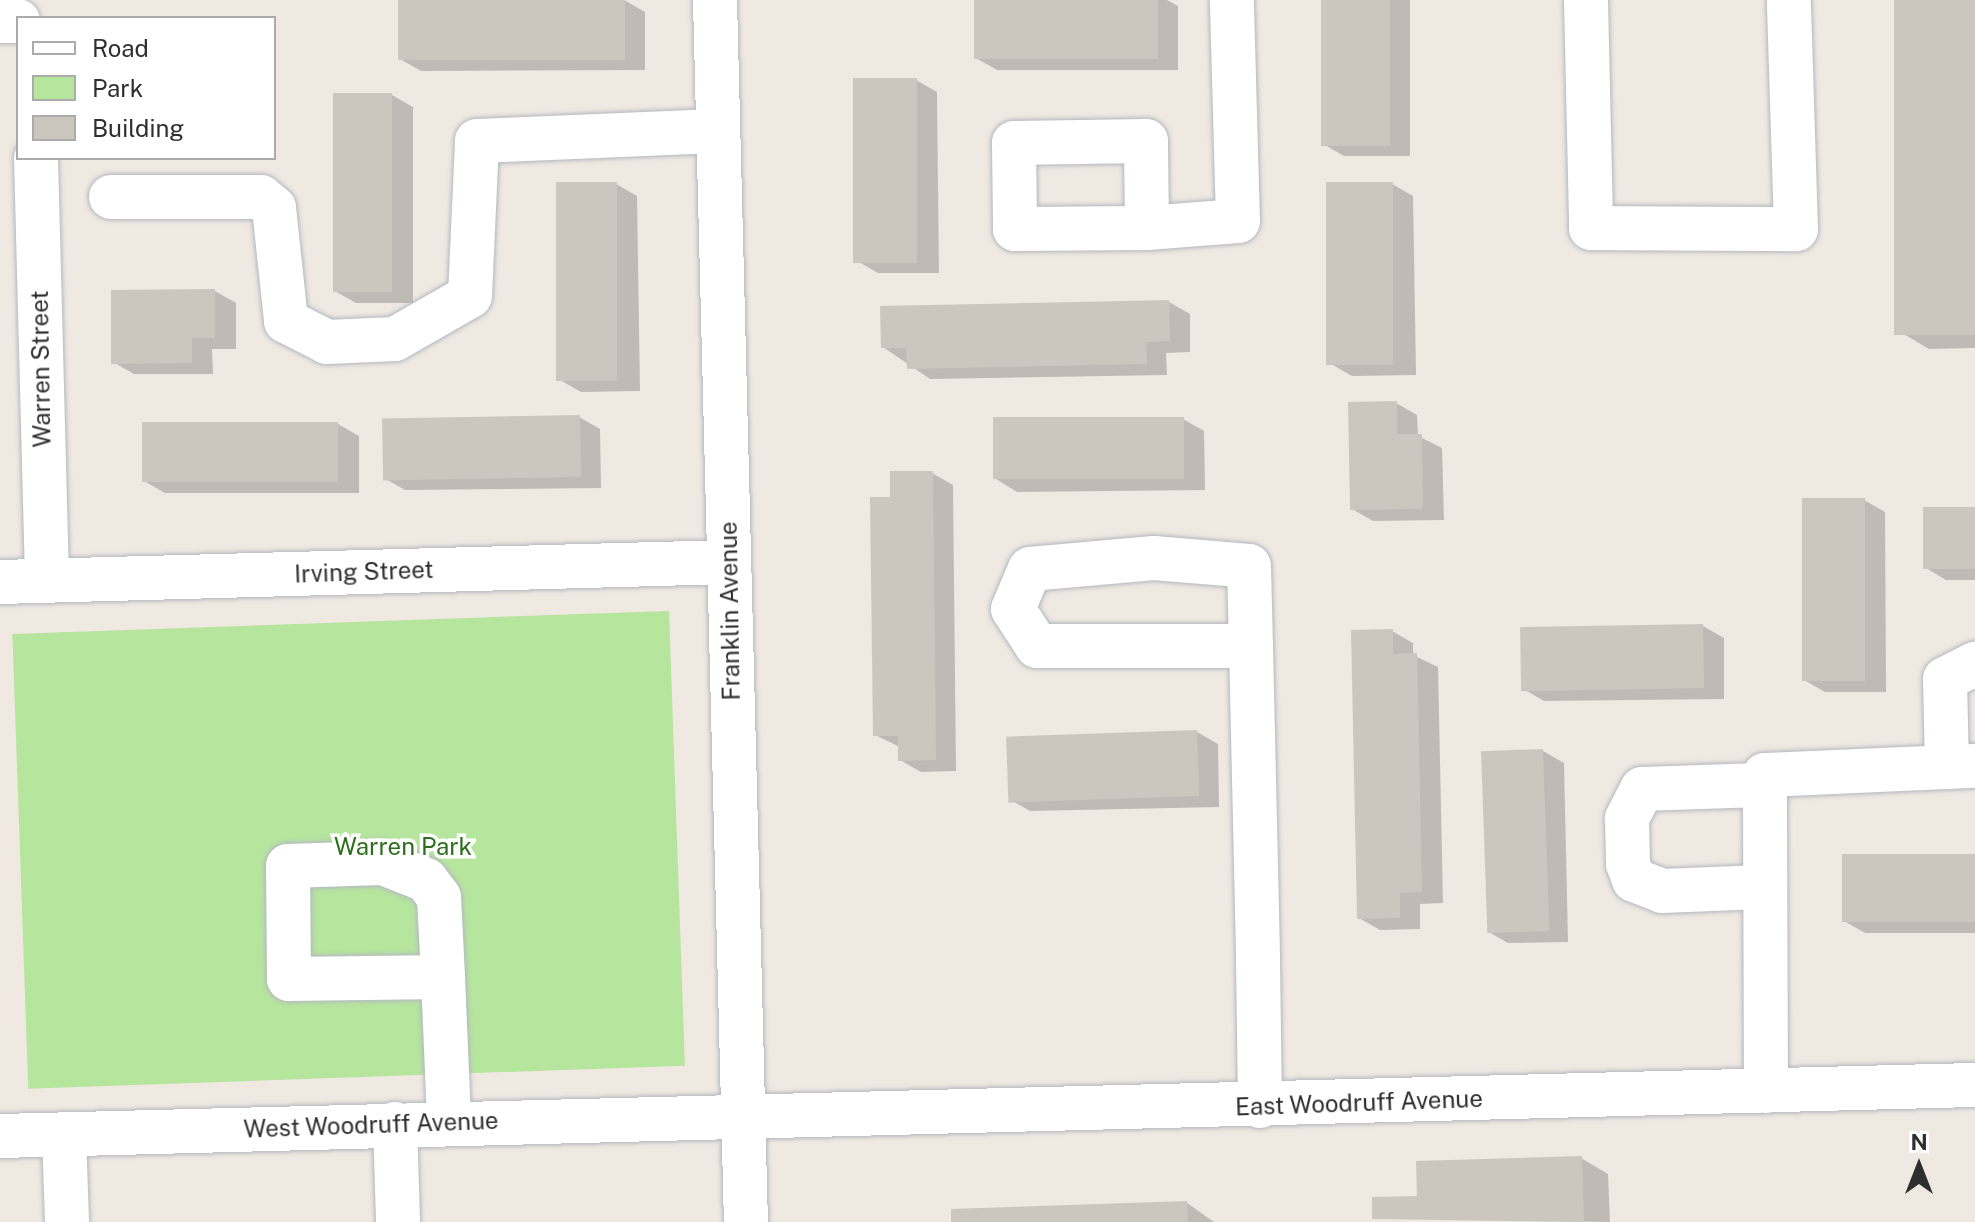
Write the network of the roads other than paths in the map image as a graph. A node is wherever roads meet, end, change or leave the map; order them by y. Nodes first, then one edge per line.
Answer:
1 (715, 0) edge
2 (1232, 0) edge
3 (1586, 0) edge
4 (1789, 0) edge
5 (718, 131) junction
6 (36, 160) edge
7 (111, 197) dead end
8 (1147, 228) dead end
9 (729, 562) junction
10 (47, 580) junction
11 (0, 582) edge
12 (1251, 646) junction
13 (1975, 664) edge
14 (1961, 767) edge
15 (1760, 785) junction
16 (1762, 887) junction
17 (443, 977) dead end
18 (1975, 1085) edge
19 (1766, 1091) junction
20 (1260, 1106) junction
21 (743, 1114) junction
22 (449, 1123) junction
23 (395, 1124) junction
24 (64, 1135) junction
25 (0, 1136) edge
26 (67, 1222) edge
27 (398, 1222) edge
28 (746, 1222) edge

1 - 5 street, Franklin Avenue
2 - 8 street
3 - 4 street
5 - 7 street
5 - 9 street, Franklin Avenue
6 - 10 street, Warren Street
9 - 10 street, Irving Street
9 - 21 street, Franklin Avenue
10 - 11 street, Irving Street
12 - 12 street
12 - 20 street
13 - 14 street
14 - 15 street
15 - 16 street
15 - 16 street
16 - 19 street
17 - 22 street
18 - 19 street, East Woodruff Avenue
19 - 20 street, East Woodruff Avenue
20 - 21 street, East Woodruff Avenue
21 - 22 street, West Woodruff Avenue
21 - 28 street, Franklin Avenue
22 - 23 street, West Woodruff Avenue
23 - 24 street, West Woodruff Avenue
23 - 27 street
24 - 25 street, West Woodruff Avenue
24 - 26 street

